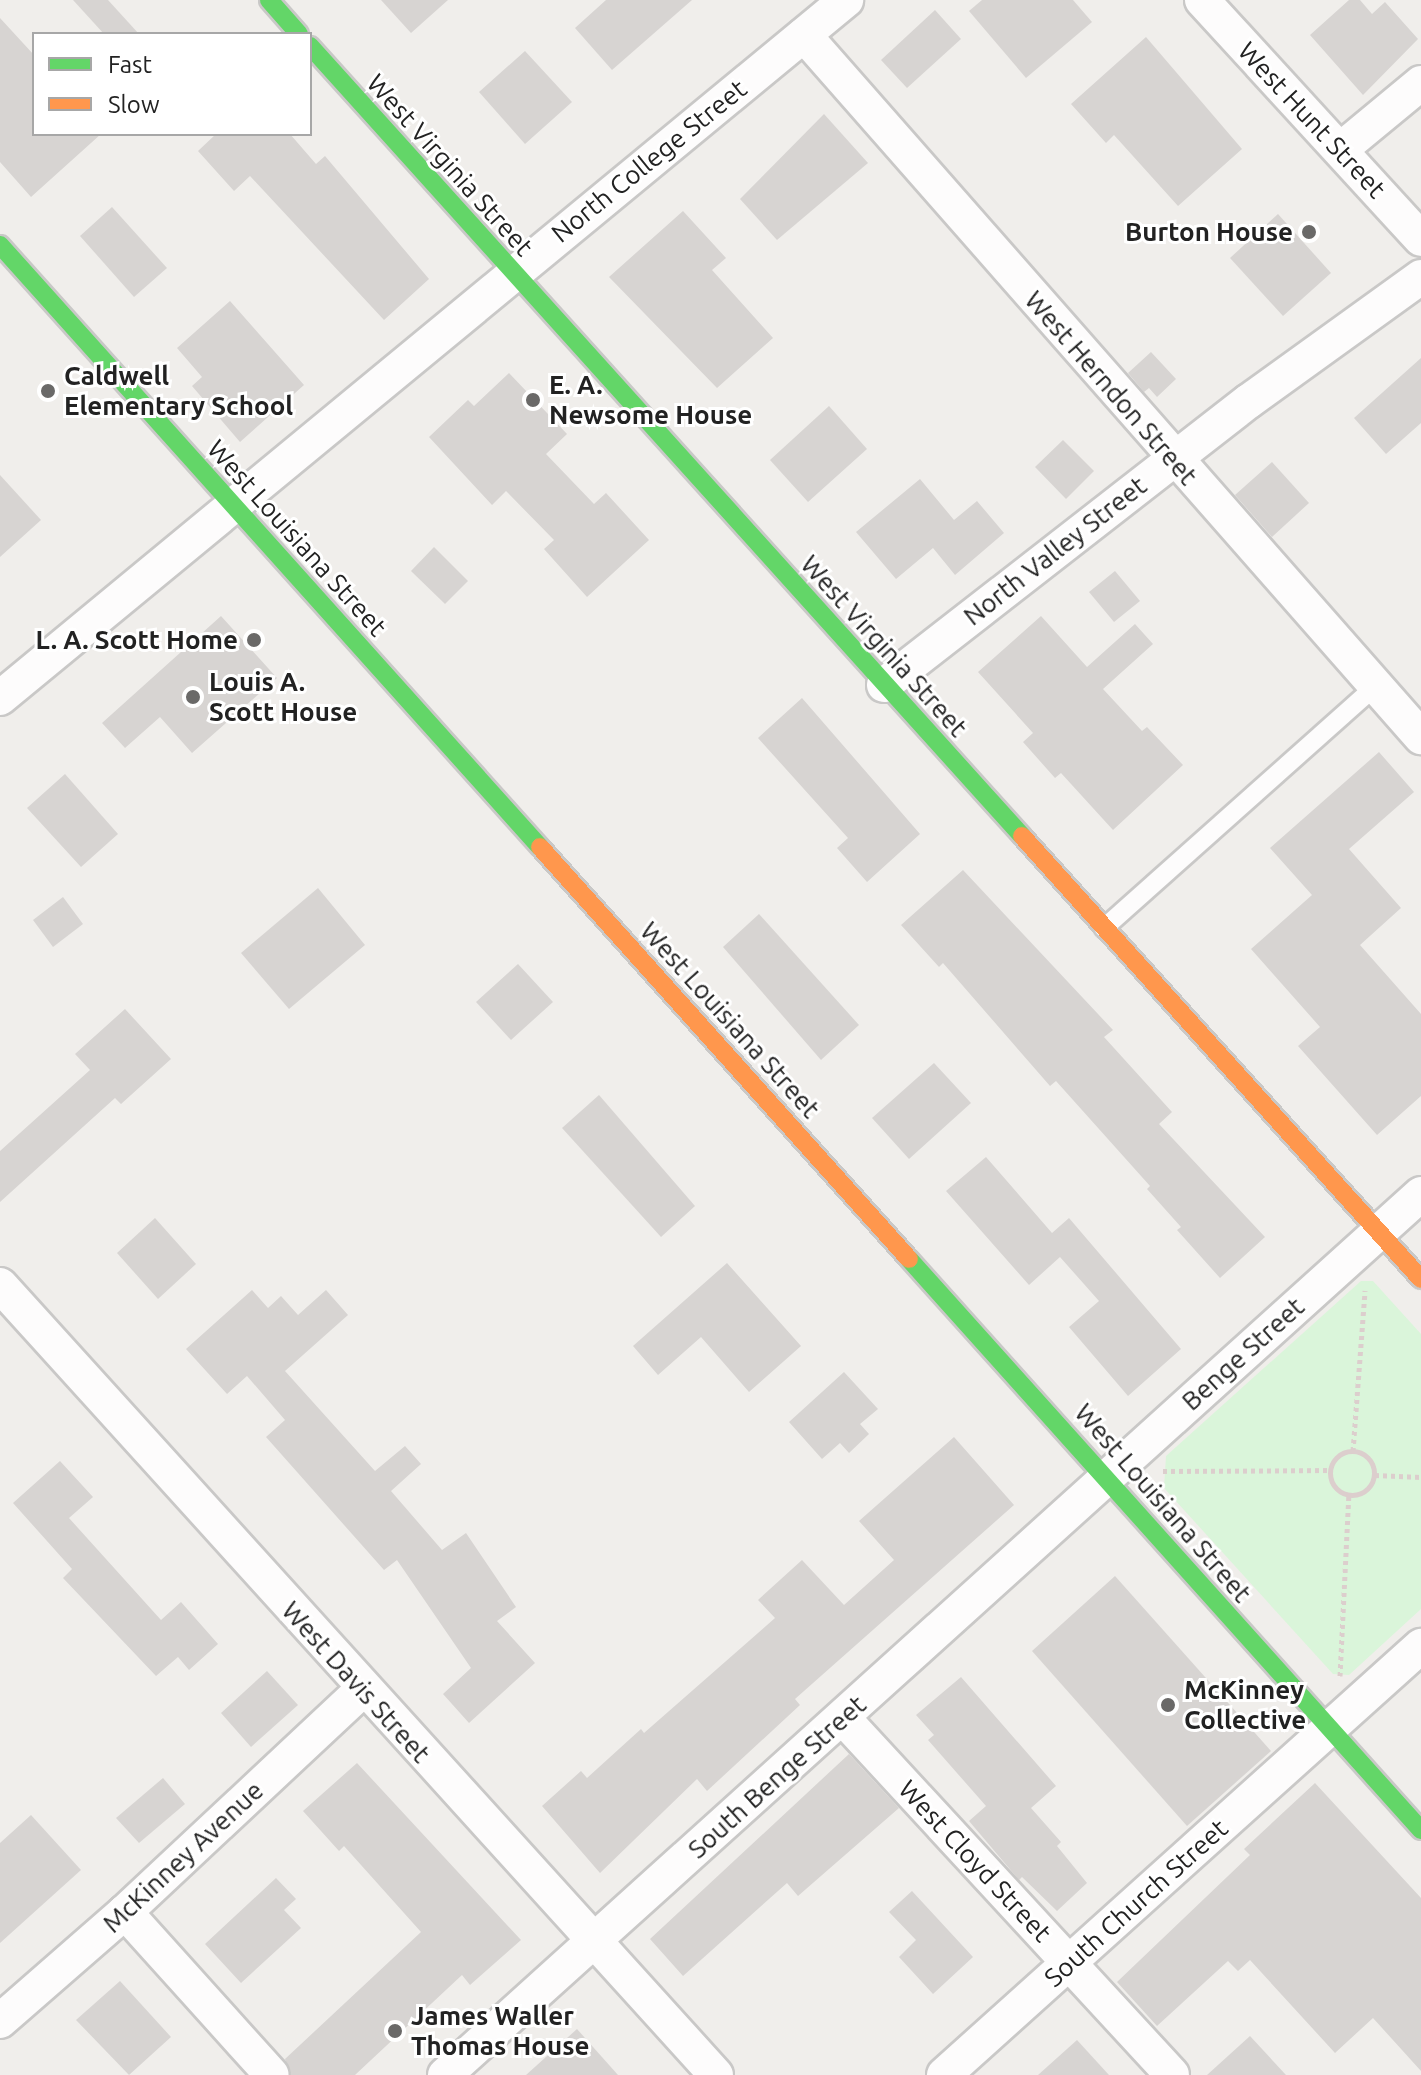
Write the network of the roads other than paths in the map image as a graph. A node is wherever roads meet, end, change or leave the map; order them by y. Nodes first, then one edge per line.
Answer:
1 (269, 0) edge
2 (846, 0) edge
3 (1202, 0) edge
4 (297, 32) edge
5 (804, 35) junction
6 (312, 48) edge
7 (1421, 83) edge
8 (1340, 150) junction
9 (1421, 239) edge
10 (0, 245) edge
11 (511, 273) junction
12 (1421, 277) edge
13 (1173, 459) junction
14 (232, 505) junction
15 (884, 685) junction
16 (1376, 686) junction
17 (0, 698) edge
18 (1421, 737) edge
19 (1104, 928) junction
20 (1421, 1194) edge
21 (1379, 1231) junction
22 (1421, 1279) edge
23 (0, 1285) edge
24 (1106, 1477) junction
25 (1421, 1646) edge
26 (363, 1689) junction
27 (843, 1718) junction
28 (1327, 1730) junction
29 (1421, 1830) edge
30 (125, 1912) junction
31 (593, 1944) junction
32 (1069, 1964) junction
33 (0, 2021) edge
34 (267, 2069) edge
35 (445, 2075) edge
36 (716, 2075) edge
37 (944, 2075) edge
38 (1172, 2075) edge

1 - 4 main road
2 - 5 street, North College Street
3 - 8 street, West Hunt Street
5 - 11 street, North College Street
5 - 13 street, West Herndon Street
6 - 11 main road, West Virginia Street
7 - 8 street
8 - 9 street, West Hunt Street
10 - 14 main road, West Louisiana Street
11 - 14 street, North College Street
11 - 15 main road, West Virginia Street
12 - 13 street, North Valley Street
13 - 15 street, North Valley Street
13 - 16 street, West Herndon Street
14 - 17 street, North College Street
14 - 24 main road, West Louisiana Street
15 - 19 main road, West Virginia Street
16 - 18 street, West Herndon Street
16 - 19 lane
19 - 21 main road, West Virginia Street
20 - 21 street, Benge Street
21 - 22 main road, West Virginia Street
21 - 24 street, Benge Street
23 - 26 street, West Davis Street
24 - 27 street, South Benge Street
24 - 28 main road, West Louisiana Street
25 - 28 street, South Church Street
26 - 30 street, McKinney Avenue
26 - 31 street, West Davis Street
27 - 31 street, South Benge Street
27 - 32 street, West Cloyd Street
28 - 29 main road, West Louisiana Street
28 - 32 street, South Church Street
30 - 33 street, McKinney Avenue
30 - 34 street
31 - 35 street, South Benge Street
31 - 36 street, West Davis Street
32 - 37 street, South Church Street
32 - 38 street, West Cloyd Street

